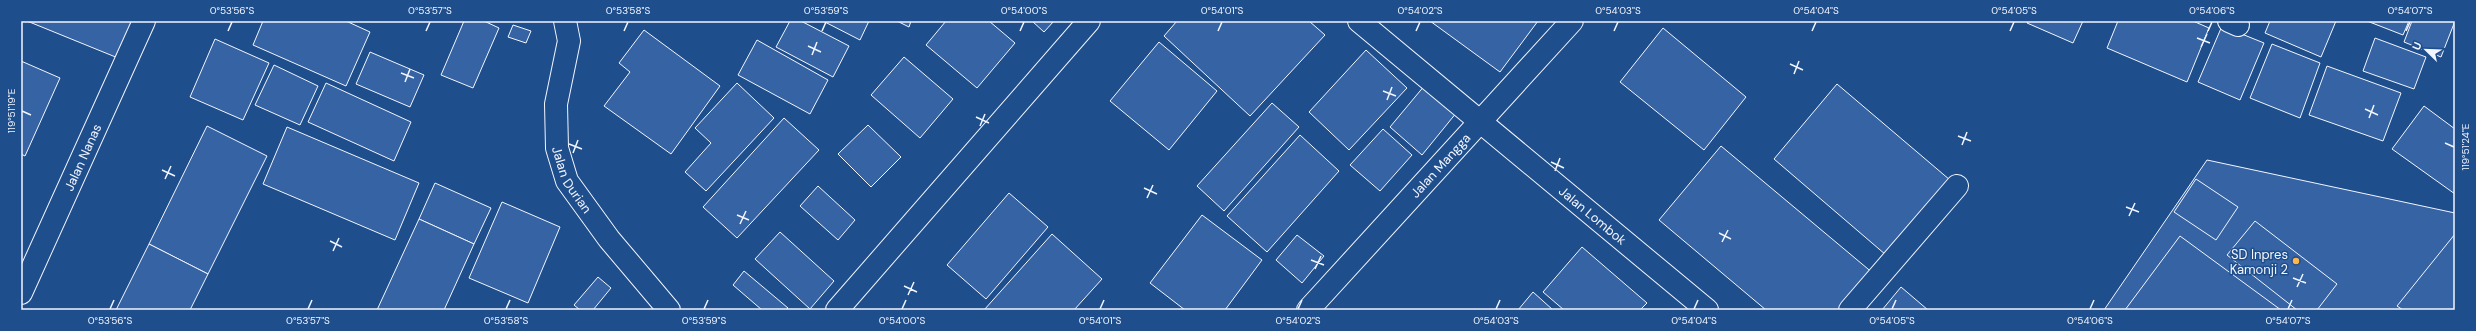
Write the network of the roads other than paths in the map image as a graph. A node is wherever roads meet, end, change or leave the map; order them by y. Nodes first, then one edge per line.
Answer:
1 (144, 21) edge
2 (565, 21) edge
3 (1089, 21) edge
4 (1359, 21) edge
5 (1572, 21) edge
6 (1480, 120) junction
7 (1957, 186) dead end
8 (21, 294) edge
9 (669, 310) edge
10 (837, 310) edge
11 (1308, 310) edge
12 (1707, 310) edge
13 (1850, 310) edge

1 - 8 street, Jalan Nanas
2 - 9 street, Jalan Durian
3 - 10 street
4 - 6 street, Jalan Lombok
5 - 6 street, Jalan Mangga
6 - 11 street, Jalan Mangga
6 - 12 street, Jalan Lombok
7 - 13 street

